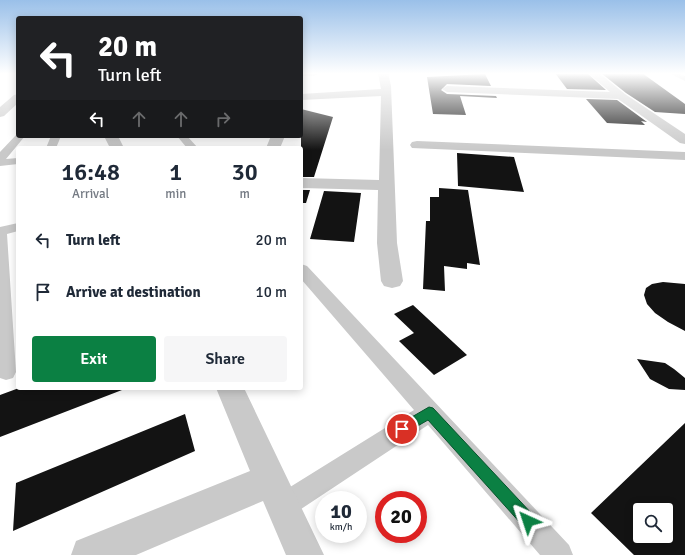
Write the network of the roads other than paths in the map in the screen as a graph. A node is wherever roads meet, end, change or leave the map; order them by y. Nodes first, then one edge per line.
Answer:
1 (16, 99) edge
2 (386, 99) edge
3 (625, 99) edge
4 (0, 113) edge
5 (18, 138) edge
6 (184, 138) edge
7 (685, 140) edge
8 (417, 145) dead end
9 (191, 146) edge
10 (685, 156) edge
11 (0, 160) edge
12 (16, 161) edge
13 (0, 163) edge
14 (303, 184) edge
15 (386, 185) junction
16 (16, 227) edge
17 (0, 231) edge
18 (303, 271) edge
19 (392, 281) dead end
20 (8, 371) edge
21 (231, 390) edge
22 (429, 412) junction
23 (277, 493) junction
24 (90, 555) edge
25 (305, 555) edge
26 (559, 555) edge

1 - 4 street
2 - 15 street
3 - 7 street
5 - 11 lane
6 - 9 lane
8 - 10 street
12 - 13 lane
14 - 15 street
15 - 19 street
16 - 17 lane
17 - 20 lane
18 - 22 lane
21 - 23 street
22 - 23 lane
22 - 26 lane
23 - 24 street
23 - 25 street

